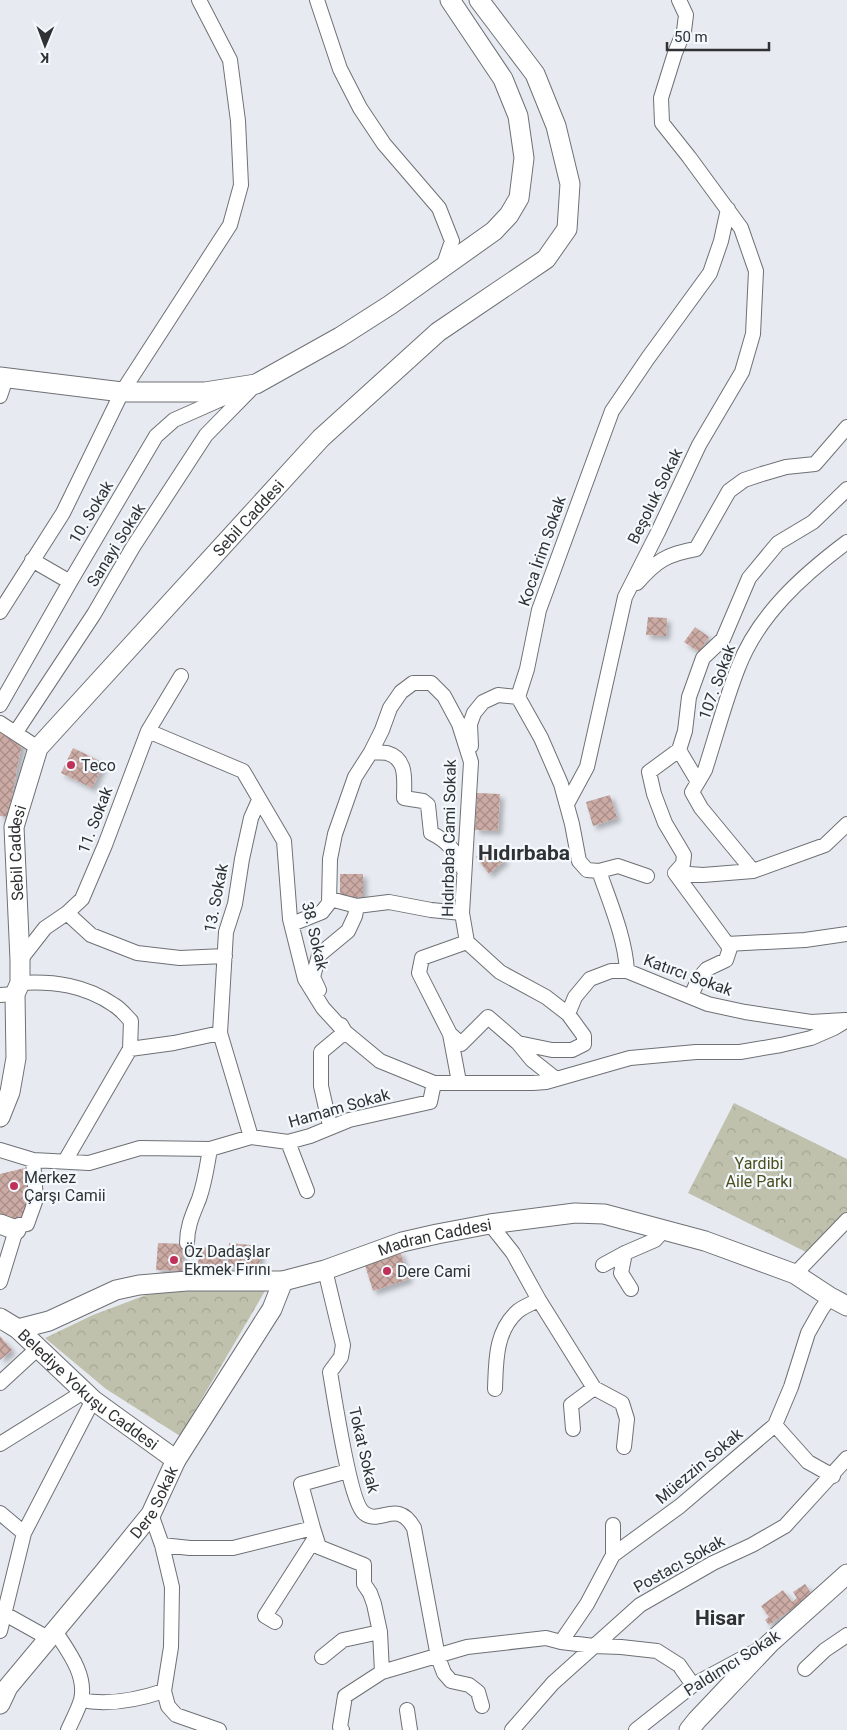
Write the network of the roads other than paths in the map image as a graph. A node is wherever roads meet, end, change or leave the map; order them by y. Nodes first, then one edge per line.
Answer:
1 (199, 0) edge
2 (317, 0) edge
3 (450, 0) edge
4 (478, 0) edge
5 (679, 0) edge
6 (728, 209) junction
7 (443, 267) junction
8 (3, 377) edge
9 (256, 384) junction
10 (122, 392) junction
11 (0, 396) edge
12 (845, 433) edge
13 (847, 489) edge
14 (847, 542) edge
15 (32, 560) junction
16 (70, 582) junction
17 (625, 597) junction
18 (0, 612) edge
19 (181, 676) dead end
20 (518, 697) junction
21 (0, 705) edge
22 (0, 722) edge
23 (148, 731) junction
24 (16, 732) junction
25 (38, 748) junction
26 (679, 750) junction
27 (371, 752) junction
28 (471, 762) junction
29 (698, 782) junction
30 (259, 800) junction
31 (566, 804) junction
32 (847, 824) edge
33 (7, 826) edge
34 (599, 871) junction
35 (753, 871) junction
36 (464, 872) junction
37 (675, 873) junction
38 (647, 876) dead end
39 (330, 899) junction
40 (357, 906) junction
41 (462, 913) junction
42 (67, 914) junction
43 (292, 924) junction
44 (847, 934) edge
45 (467, 942) junction
46 (727, 944) junction
47 (225, 956) junction
48 (20, 960) junction
49 (627, 971) junction
50 (12, 990) edge
51 (691, 996) junction
52 (568, 1014) junction
53 (847, 1020) edge
54 (345, 1032) junction
55 (220, 1033) junction
56 (450, 1034) junction
57 (518, 1043) junction
58 (130, 1049) junction
59 (556, 1079) junction
60 (434, 1082) junction
61 (459, 1082) junction
62 (0, 1117) edge
63 (330, 1126) junction
64 (251, 1137) junction
65 (288, 1142) junction
66 (210, 1149) junction
67 (0, 1150) edge
68 (33, 1160) junction
69 (65, 1161) junction
70 (307, 1191) dead end
71 (847, 1220) edge
72 (490, 1224) junction
73 (8, 1227) edge
74 (664, 1230) junction
75 (186, 1243) dead end
76 (625, 1253) junction
77 (604, 1265) dead end
78 (325, 1270) junction
79 (795, 1274) junction
80 (283, 1281) junction
81 (0, 1282) edge
82 (631, 1289) dead end
83 (830, 1297) junction
84 (539, 1300) junction
85 (847, 1306) edge
86 (0, 1318) edge
87 (18, 1329) junction
88 (38, 1348) junction
89 (0, 1384) edge
90 (594, 1388) junction
91 (495, 1389) dead end
92 (89, 1396) junction
93 (775, 1425) junction
94 (573, 1429) dead end
95 (0, 1444) edge
96 (624, 1447) dead end
97 (847, 1458) edge
98 (176, 1460) junction
99 (348, 1471) junction
100 (832, 1476) junction
101 (0, 1513) edge
102 (150, 1514) junction
103 (613, 1525) dead end
104 (24, 1533) junction
105 (314, 1533) junction
106 (162, 1546) junction
107 (613, 1555) junction
108 (846, 1576) edge
109 (5, 1614) junction
110 (275, 1622) dead end
111 (0, 1631) edge
112 (380, 1632) junction
113 (51, 1634) junction
114 (847, 1635) edge
115 (561, 1642) junction
116 (770, 1643) junction
117 (594, 1646) junction
118 (322, 1657) dead end
119 (438, 1657) junction
120 (804, 1669) dead end
121 (382, 1672) junction
122 (4, 1685) edge
123 (693, 1685) junction
124 (164, 1691) junction
125 (81, 1700) junction
126 (0, 1704) edge
127 (482, 1706) dead end
128 (407, 1710) dead end
129 (68, 1730) edge
130 (219, 1730) edge
131 (342, 1730) edge
132 (410, 1730) edge
133 (512, 1730) edge
134 (636, 1730) edge
135 (689, 1730) edge

1 - 10 street
2 - 7 street
3 - 7 street
4 - 25 street, Sebil Caddesi
5 - 6 street, Beşoluk Sokak
6 - 17 street, Beşoluk Sokak
6 - 20 street, Koca İrim Sokak
7 - 9 street
8 - 10 street
8 - 11 street
9 - 10 street
9 - 16 street, 10. Sokak
9 - 24 street, Sanayi Sokak
10 - 15 street
12 - 17 street
13 - 26 street
14 - 29 street, 107. Sokak
15 - 16 street
15 - 18 street
16 - 21 street, 10. Sokak
17 - 31 street, Beşoluk Sokak
19 - 23 street, 11. Sokak
20 - 28 street
20 - 31 street
22 - 24 street
23 - 30 street
23 - 42 street, 11. Sokak
24 - 25 street
25 - 33 street, Sebil Caddesi
26 - 29 street
26 - 37 street
27 - 28 street, Hıdırbaba Cami Sokak
27 - 36 street
27 - 39 street
28 - 36 street, Hıdırbaba Cami Sokak
29 - 35 street
30 - 43 street, 38. Sokak
30 - 47 street, 13. Sokak
31 - 34 street
32 - 35 street
33 - 48 street, Sebil Caddesi
34 - 38 street
34 - 49 street
35 - 37 street
36 - 41 street, Hıdırbaba Cami Sokak
37 - 46 street
39 - 40 street
39 - 43 street
40 - 41 street
40 - 54 street
41 - 45 street, Hıdırbaba Cami Sokak
42 - 47 street
42 - 48 street, 11. Sokak
43 - 54 street, 38. Sokak
44 - 46 street
45 - 52 street
45 - 56 street
46 - 51 street
47 - 55 street, 13. Sokak
48 - 50 street, Sebil Caddesi
49 - 51 street, Katırcı Sokak
49 - 52 street, Katırcı Sokak
50 - 58 street
50 - 62 street, Sebil Caddesi
51 - 53 street, Katırcı Sokak
52 - 57 street
53 - 59 street
54 - 60 street, 38. Sokak
54 - 63 street
55 - 58 street
55 - 64 street, 13. Sokak
56 - 57 street
56 - 61 street
57 - 59 street
58 - 69 street
59 - 61 street
60 - 61 street
60 - 63 street, Hamam Sokak
63 - 65 street, Hamam Sokak
64 - 65 street, Hamam Sokak
64 - 66 street, Hamam Sokak
65 - 70 street
66 - 69 street, Hamam Sokak
66 - 75 street
67 - 68 street, Hamam Sokak
68 - 69 street, Hamam Sokak
68 - 73 street
71 - 79 street
72 - 74 street, Madran Caddesi
72 - 78 street, Madran Caddesi
72 - 84 street
73 - 81 street
74 - 76 street
74 - 79 street, Madran Caddesi
76 - 77 street
76 - 82 street
78 - 80 street, Madran Caddesi
78 - 99 street, Tokat Sokak
79 - 83 street, Madran Caddesi
80 - 87 street, Madran Caddesi
80 - 98 street, Dere Sokak
83 - 85 street, Madran Caddesi
83 - 93 street, Müezzin Sokak
84 - 90 street
84 - 91 street
86 - 87 street, Belediye Yokuşu Caddesi
87 - 88 street, Belediye Yokuşu Caddesi
88 - 89 street
88 - 92 street, Belediye Yokuşu Caddesi
90 - 94 street
90 - 96 street
92 - 95 street
92 - 98 street, Belediye Yokuşu Caddesi
92 - 104 street
93 - 100 street
93 - 107 street, Müezzin Sokak
97 - 100 street, Postacı Sokak
98 - 102 street, Dere Sokak
99 - 105 street
99 - 119 street, Tokat Sokak
100 - 117 street, Postacı Sokak
101 - 104 street
102 - 106 street
102 - 113 street, Dere Sokak
103 - 107 street
104 - 109 street
105 - 106 street
105 - 110 street
105 - 112 street
106 - 124 street
107 - 115 street, Müezzin Sokak
108 - 116 street, Paldımcı Sokak
109 - 111 street
109 - 113 street
112 - 118 street
112 - 121 street
113 - 122 street, Dere Sokak
113 - 125 street
114 - 120 street
115 - 117 street
115 - 119 street
116 - 123 street, Paldımcı Sokak
116 - 135 street
117 - 123 street
117 - 133 street, Postacı Sokak
119 - 121 street
119 - 127 street
121 - 131 street
122 - 126 street, Dere Sokak
123 - 134 street, Paldımcı Sokak
124 - 125 street
124 - 130 street
125 - 129 street
128 - 132 street

